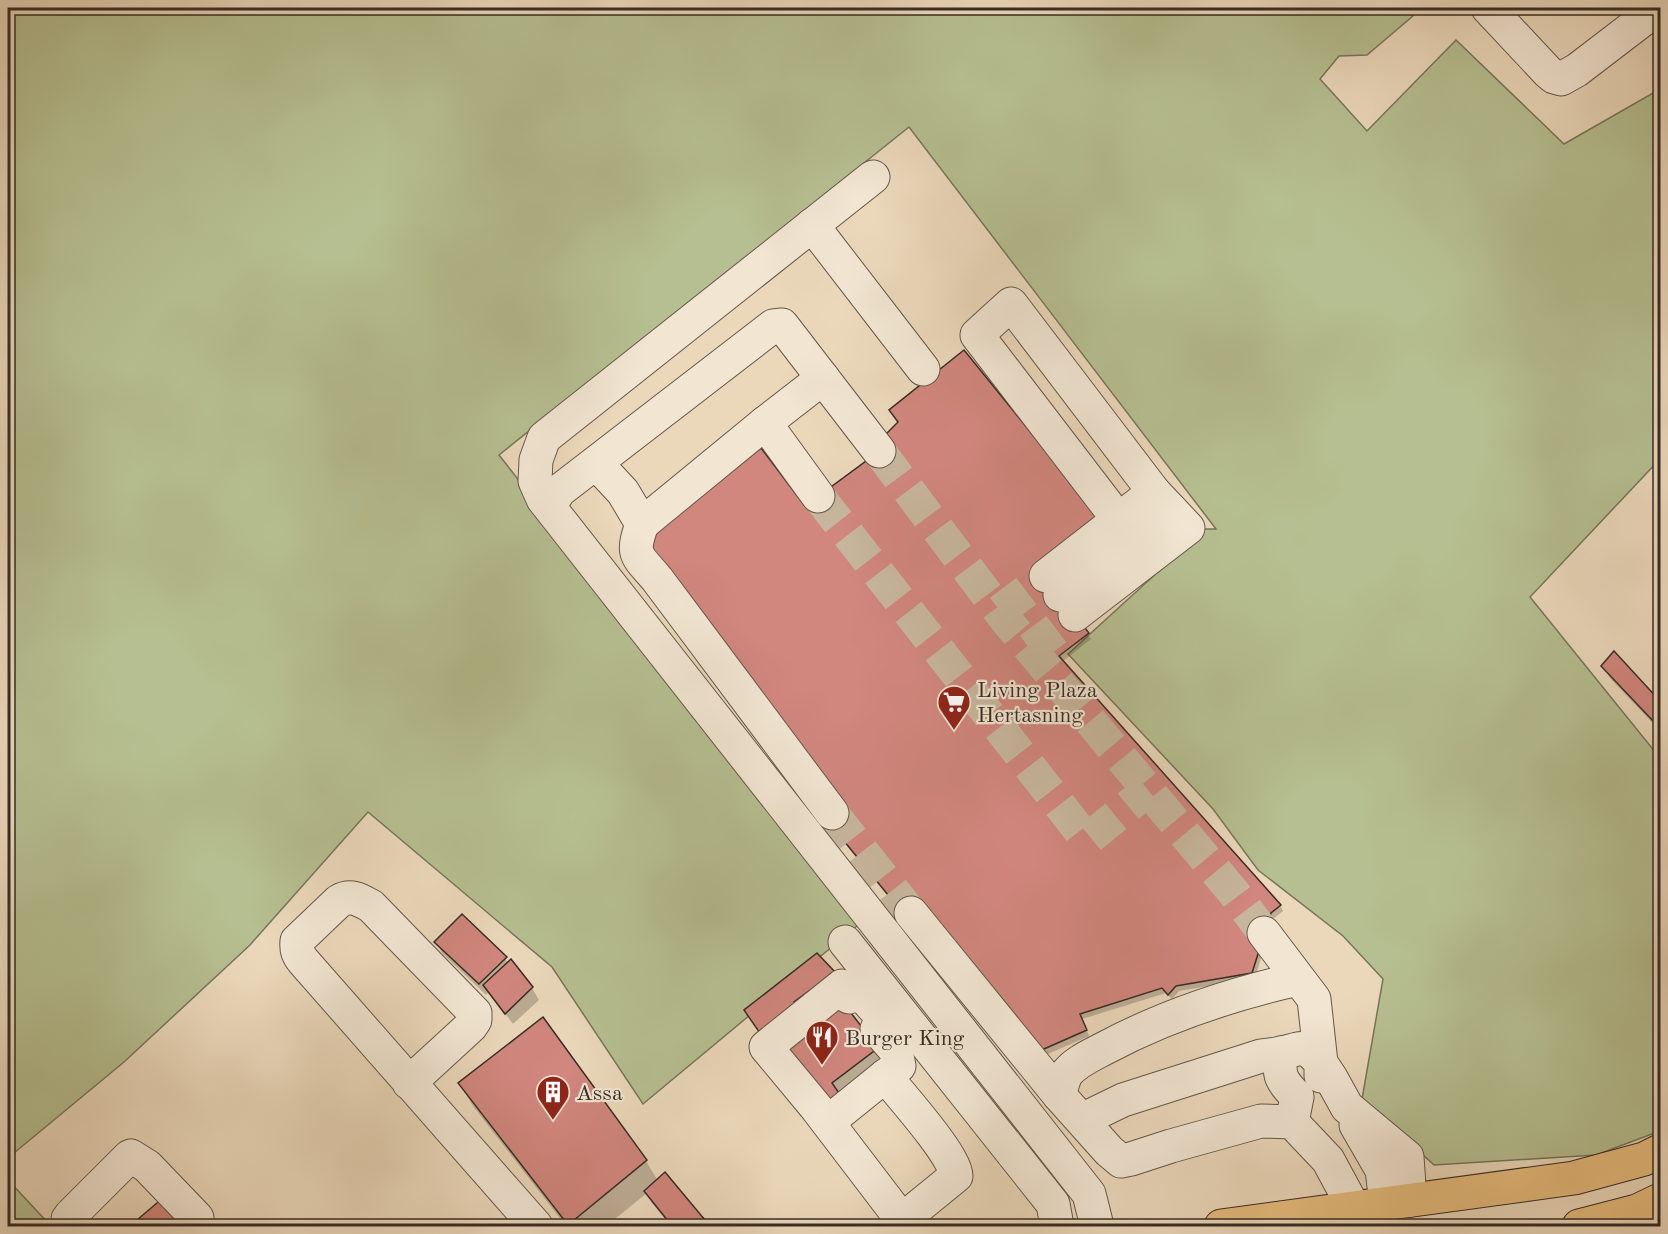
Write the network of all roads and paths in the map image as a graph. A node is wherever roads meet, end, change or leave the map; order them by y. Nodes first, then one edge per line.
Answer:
1 (1488, 8) edge
2 (1658, 8) edge
3 (873, 177) dead end
4 (812, 225) junction
5 (923, 369) dead end
6 (823, 378) junction
7 (765, 423) junction
8 (879, 451) tunnel mouth
9 (596, 463) junction
10 (818, 496) tunnel mouth
11 (1162, 501) junction
12 (549, 506) junction
13 (1118, 519) junction
14 (642, 524) junction
15 (832, 813) tunnel mouth
16 (911, 914) tunnel mouth
17 (1264, 933) tunnel mouth
18 (845, 942) dead end
19 (1298, 979) junction
20 (984, 1060) junction
21 (954, 1079) junction
22 (410, 1083) junction
23 (895, 1088) junction
24 (1319, 1094) junction
25 (1078, 1112) junction
26 (828, 1122) junction
27 (1660, 1150) edge
28 (1660, 1200) edge
29 (1398, 1202) junction
30 (1354, 1208) junction
31 (903, 1223) edge
32 (197, 1224) edge
33 (68, 1227) edge
34 (536, 1227) edge
35 (1057, 1227) edge
36 (1097, 1227) edge
37 (1221, 1227) edge
38 (1579, 1227) edge

1 - 2 street
3 - 4 street
4 - 5 street
4 - 12 street
6 - 7 street
6 - 8 street
6 - 9 street
7 - 10 street
7 - 14 street
9 - 12 street
9 - 14 street
11 - 13 street
11 - 13 street
11 - 13 street
12 - 20 street
14 - 15 street
16 - 25 street
17 - 19 street
18 - 21 street
19 - 24 street
19 - 25 street
20 - 21 street
20 - 36 street
21 - 23 street
21 - 35 street
22 - 22 street
22 - 34 street
23 - 26 street
23 - 26 street
23 - 31 street
24 - 25 street
24 - 25 street
24 - 29 street
24 - 30 street
26 - 31 street
27 - 29 main road
28 - 38 main road
29 - 30 main road
30 - 37 main road
32 - 33 street

